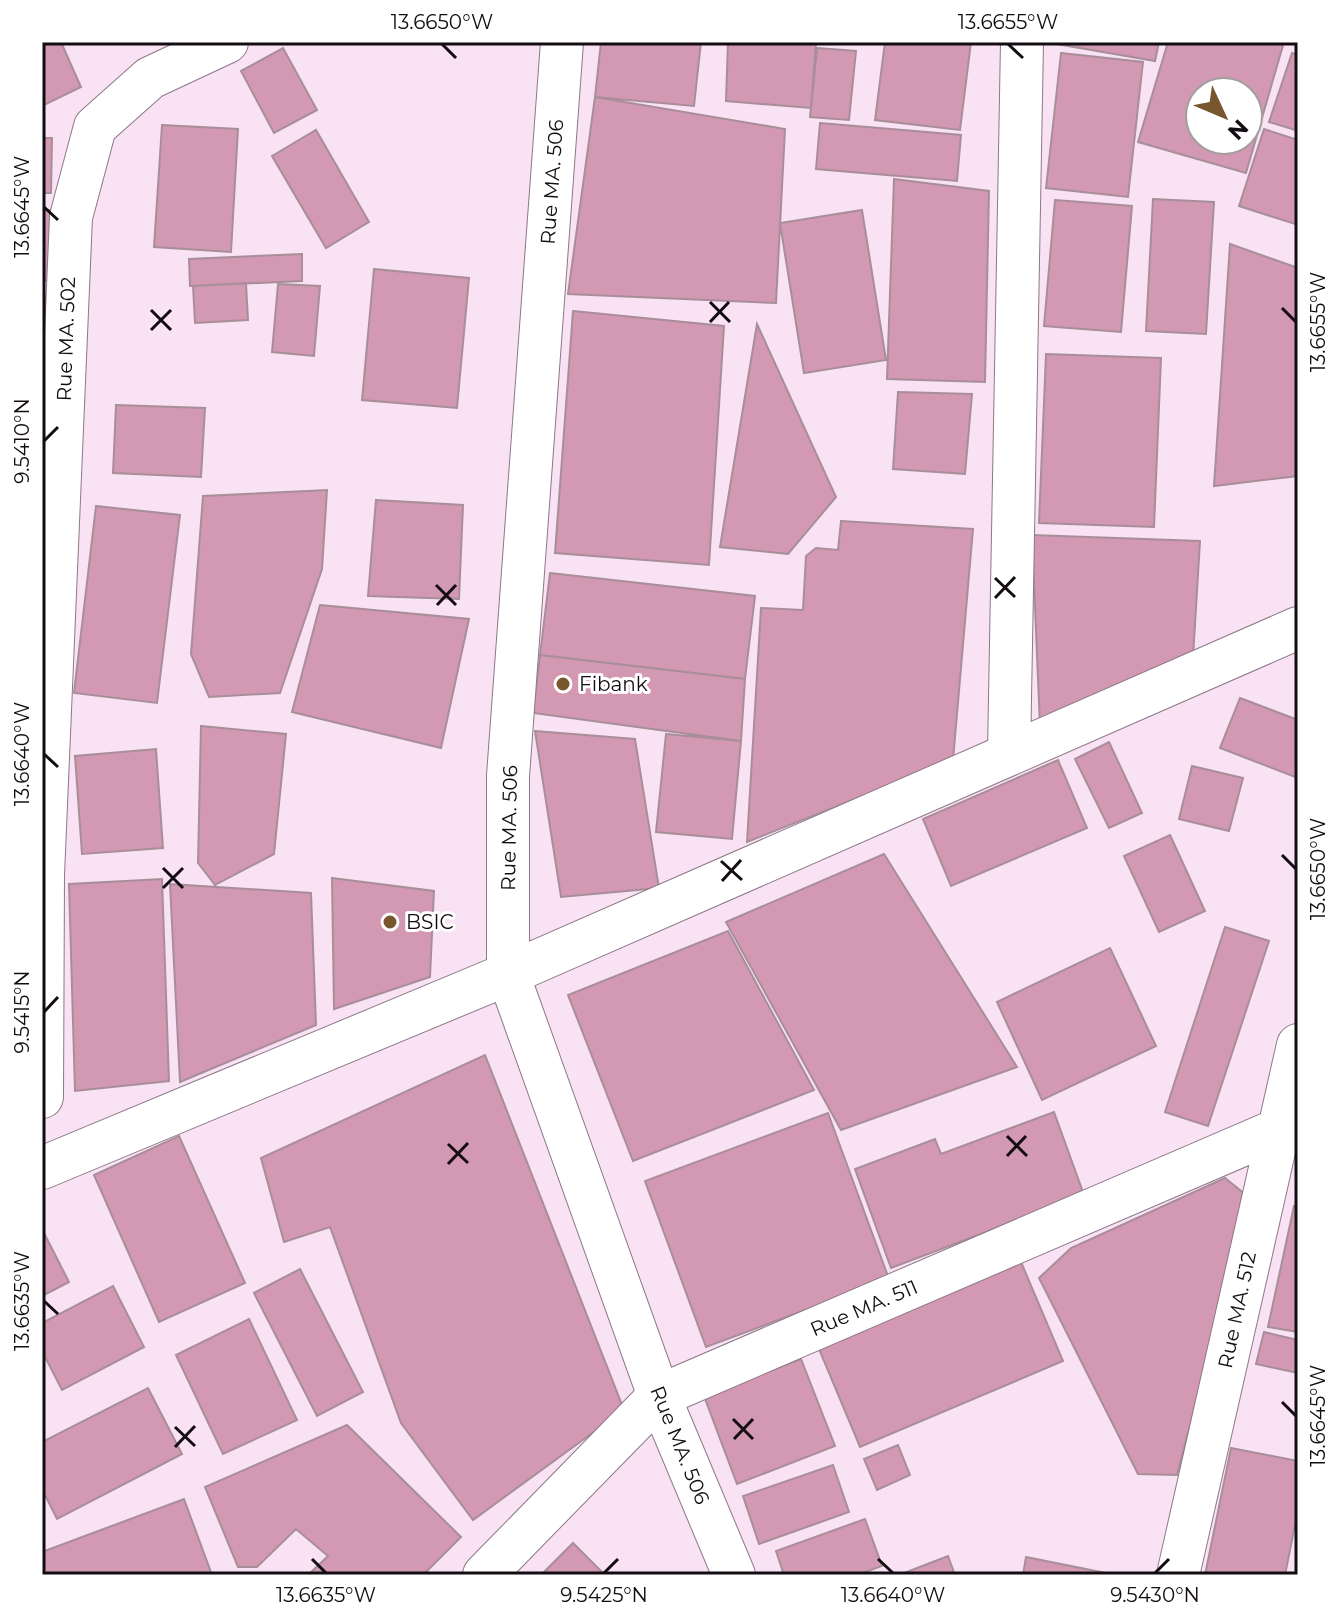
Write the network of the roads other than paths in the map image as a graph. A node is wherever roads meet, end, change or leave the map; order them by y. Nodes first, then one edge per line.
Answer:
1 (227, 42) edge
2 (562, 42) edge
3 (1022, 42) edge
4 (1298, 628) edge
5 (1009, 753) junction
6 (508, 974) junction
7 (1298, 1045) edge
8 (42, 1097) edge
9 (1287, 1126) edge
10 (42, 1168) edge
11 (659, 1396) junction
12 (484, 1575) edge
13 (734, 1575) edge
14 (1178, 1575) edge

1 - 8 street, Rue MA. 502
2 - 6 street, Rue MA. 506
3 - 5 street
4 - 5 street
5 - 6 street
6 - 10 street
6 - 11 street, Rue MA. 506
7 - 9 street, Rue MA. 512
9 - 11 street, Rue MA. 511
9 - 14 street, Rue MA. 512
11 - 12 street, Rue MA. 511
11 - 13 street, Rue MA. 506

